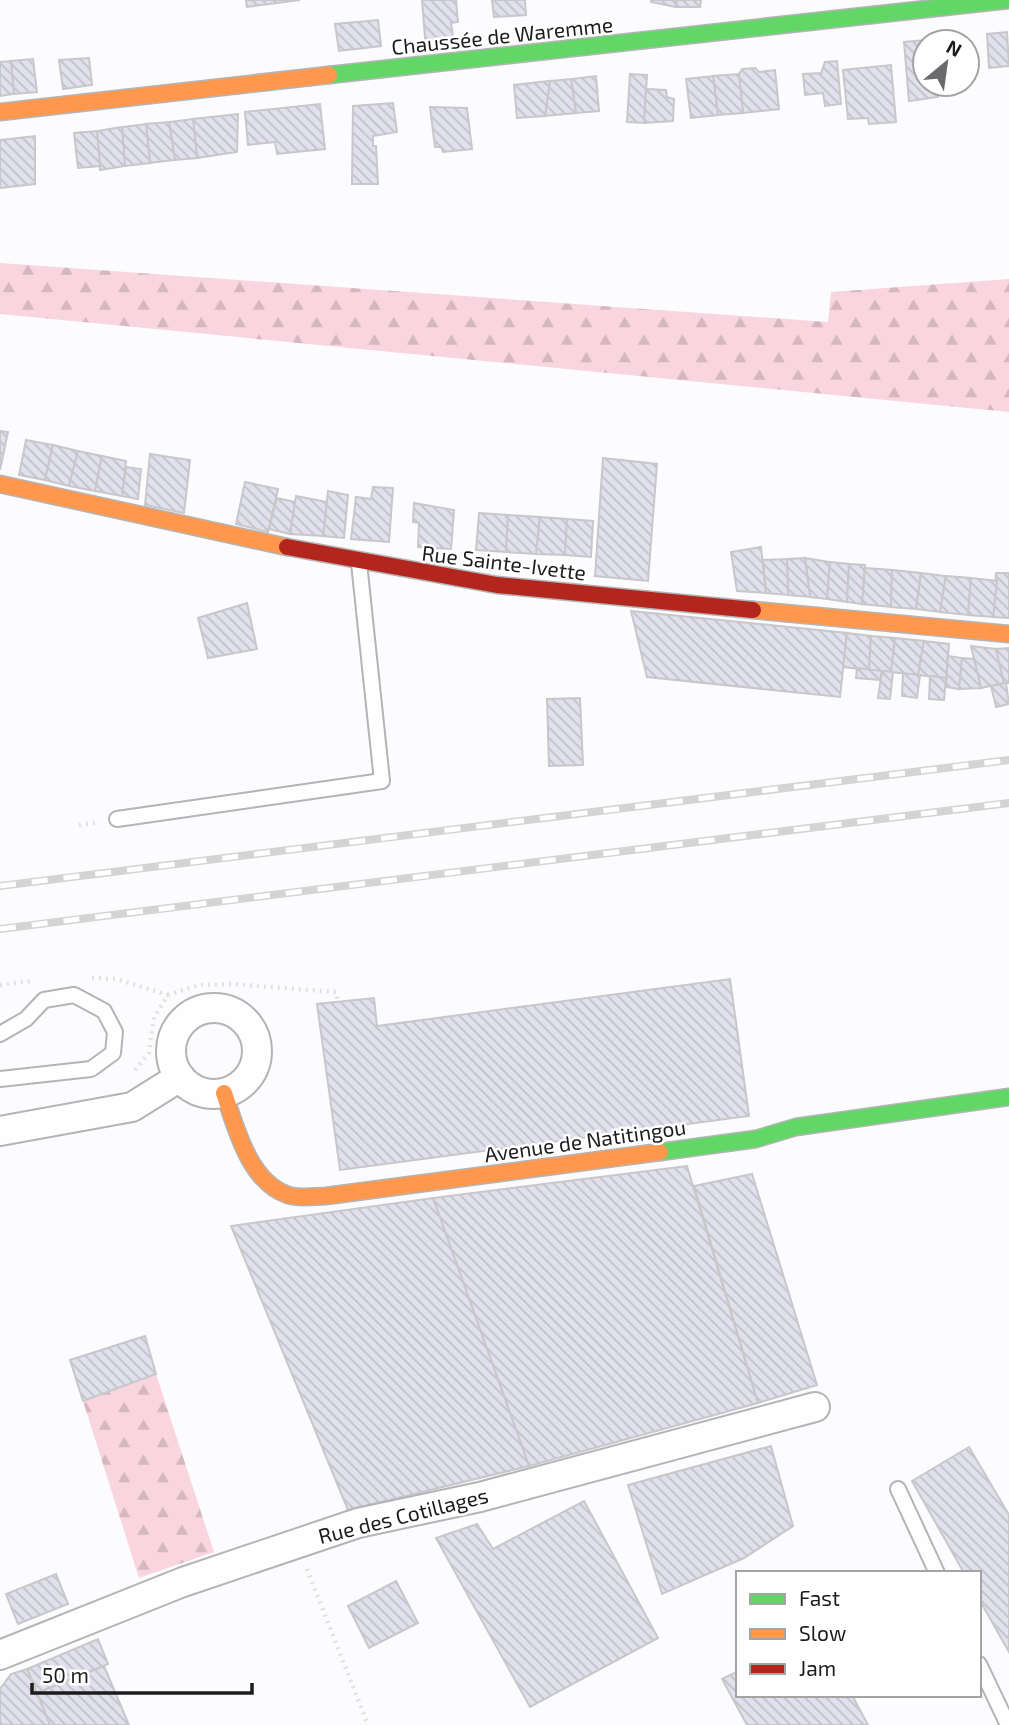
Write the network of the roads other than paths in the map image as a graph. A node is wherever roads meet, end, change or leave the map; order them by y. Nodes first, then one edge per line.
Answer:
1 (1008, 0) edge
2 (0, 112) edge
3 (0, 484) edge
4 (359, 562) junction
5 (1009, 634) edge
6 (117, 819) dead end
7 (0, 1034) edge
8 (180, 1077) junction
9 (0, 1079) edge
10 (224, 1093) junction
11 (1009, 1097) edge
12 (0, 1130) edge
13 (815, 1407) dead end
14 (898, 1489) dead end
15 (936, 1571) edge
16 (0, 1654) edge
17 (981, 1668) edge
18 (1008, 1725) edge

1 - 2 street, Chaussée de Waremme
3 - 4 street, Rue Sainte-Ivette
4 - 5 street, Rue Sainte-Ivette
4 - 6 lane
7 - 9 lane
8 - 10 street
8 - 10 street
8 - 12 street
10 - 11 street, Avenue de Natitingou
13 - 16 street, Rue des Cotillages
14 - 15 lane
17 - 18 lane

